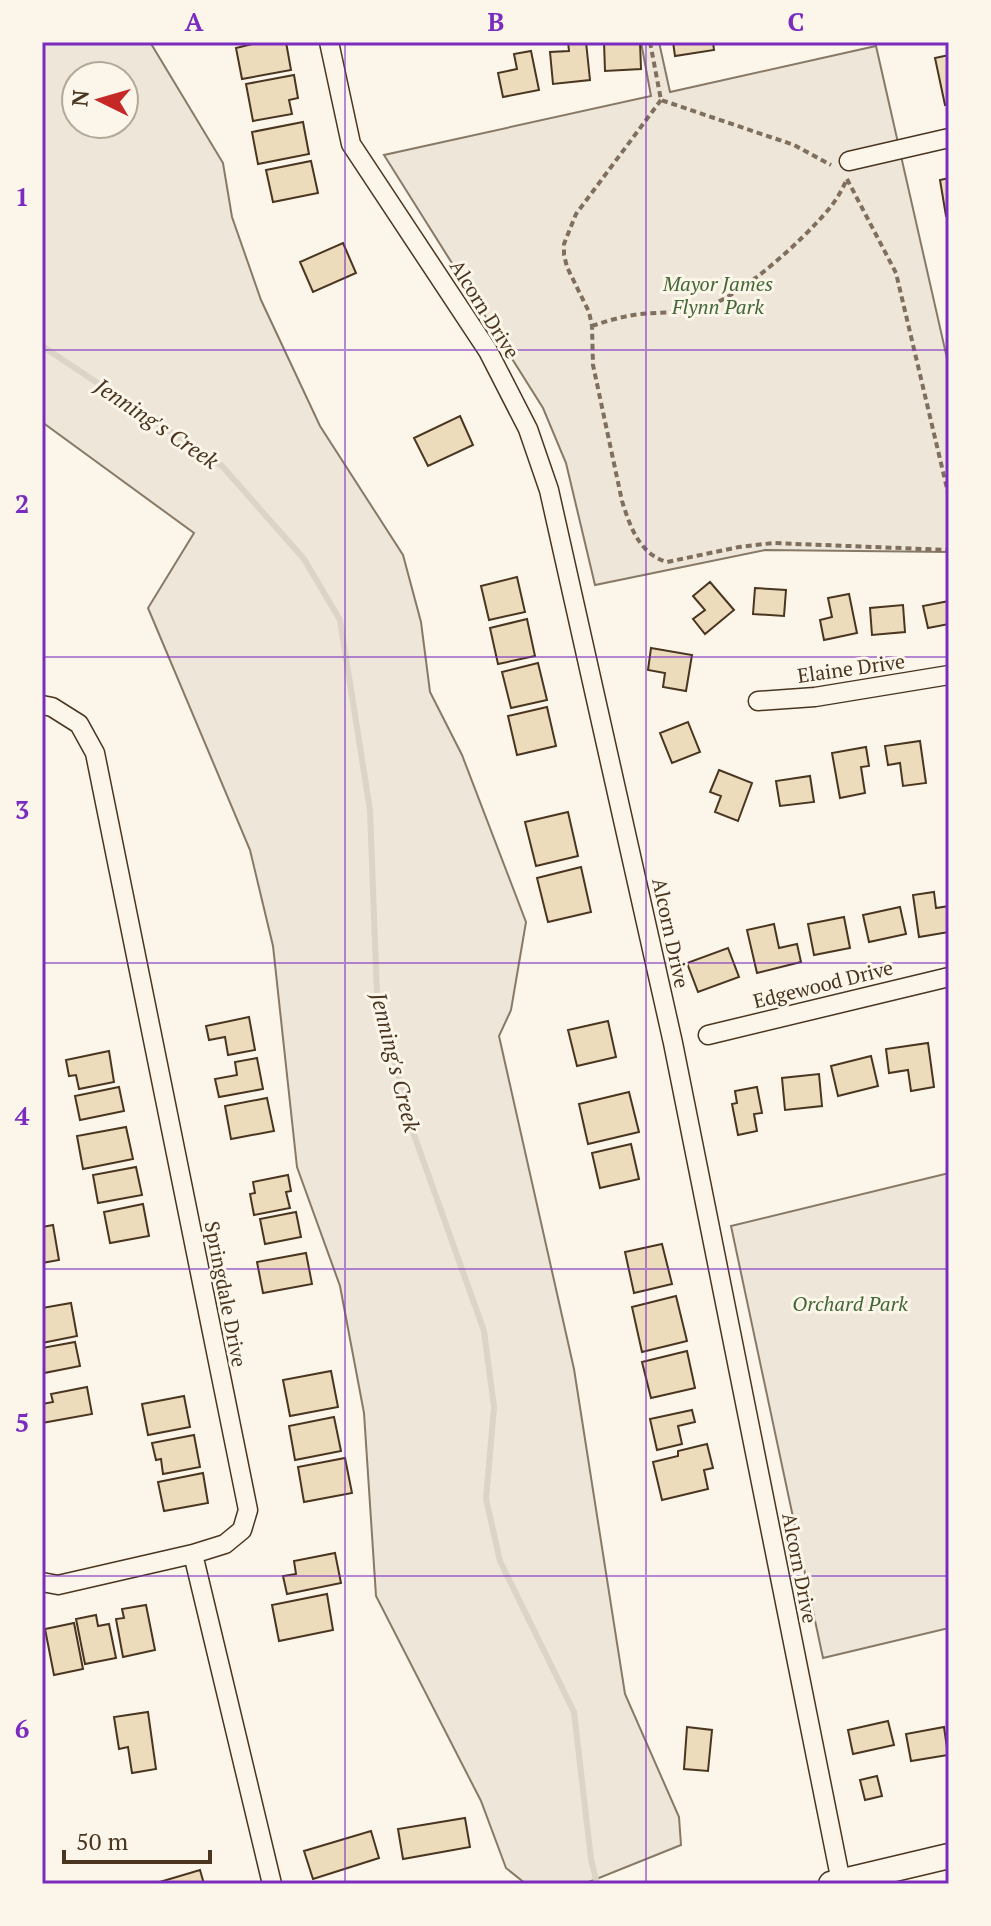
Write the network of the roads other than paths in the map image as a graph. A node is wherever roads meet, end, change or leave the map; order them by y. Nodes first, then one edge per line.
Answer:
1 (335, 43) edge
2 (949, 138) edge
3 (845, 172) road end
4 (949, 675) edge
5 (758, 701) dead end
6 (42, 705) edge
7 (949, 977) edge
8 (708, 1035) dead end
9 (193, 1554) junction
10 (42, 1582) edge
11 (949, 1856) edge
12 (836, 1883) edge
13 (272, 1884) edge

1 - 12 street, Alcorn Drive
2 - 3 street
4 - 5 street, Elaine Drive
6 - 9 street, Springdale Drive
7 - 8 street, Edgewood Drive
9 - 10 street, Springdale Drive
9 - 13 street
11 - 12 main road

